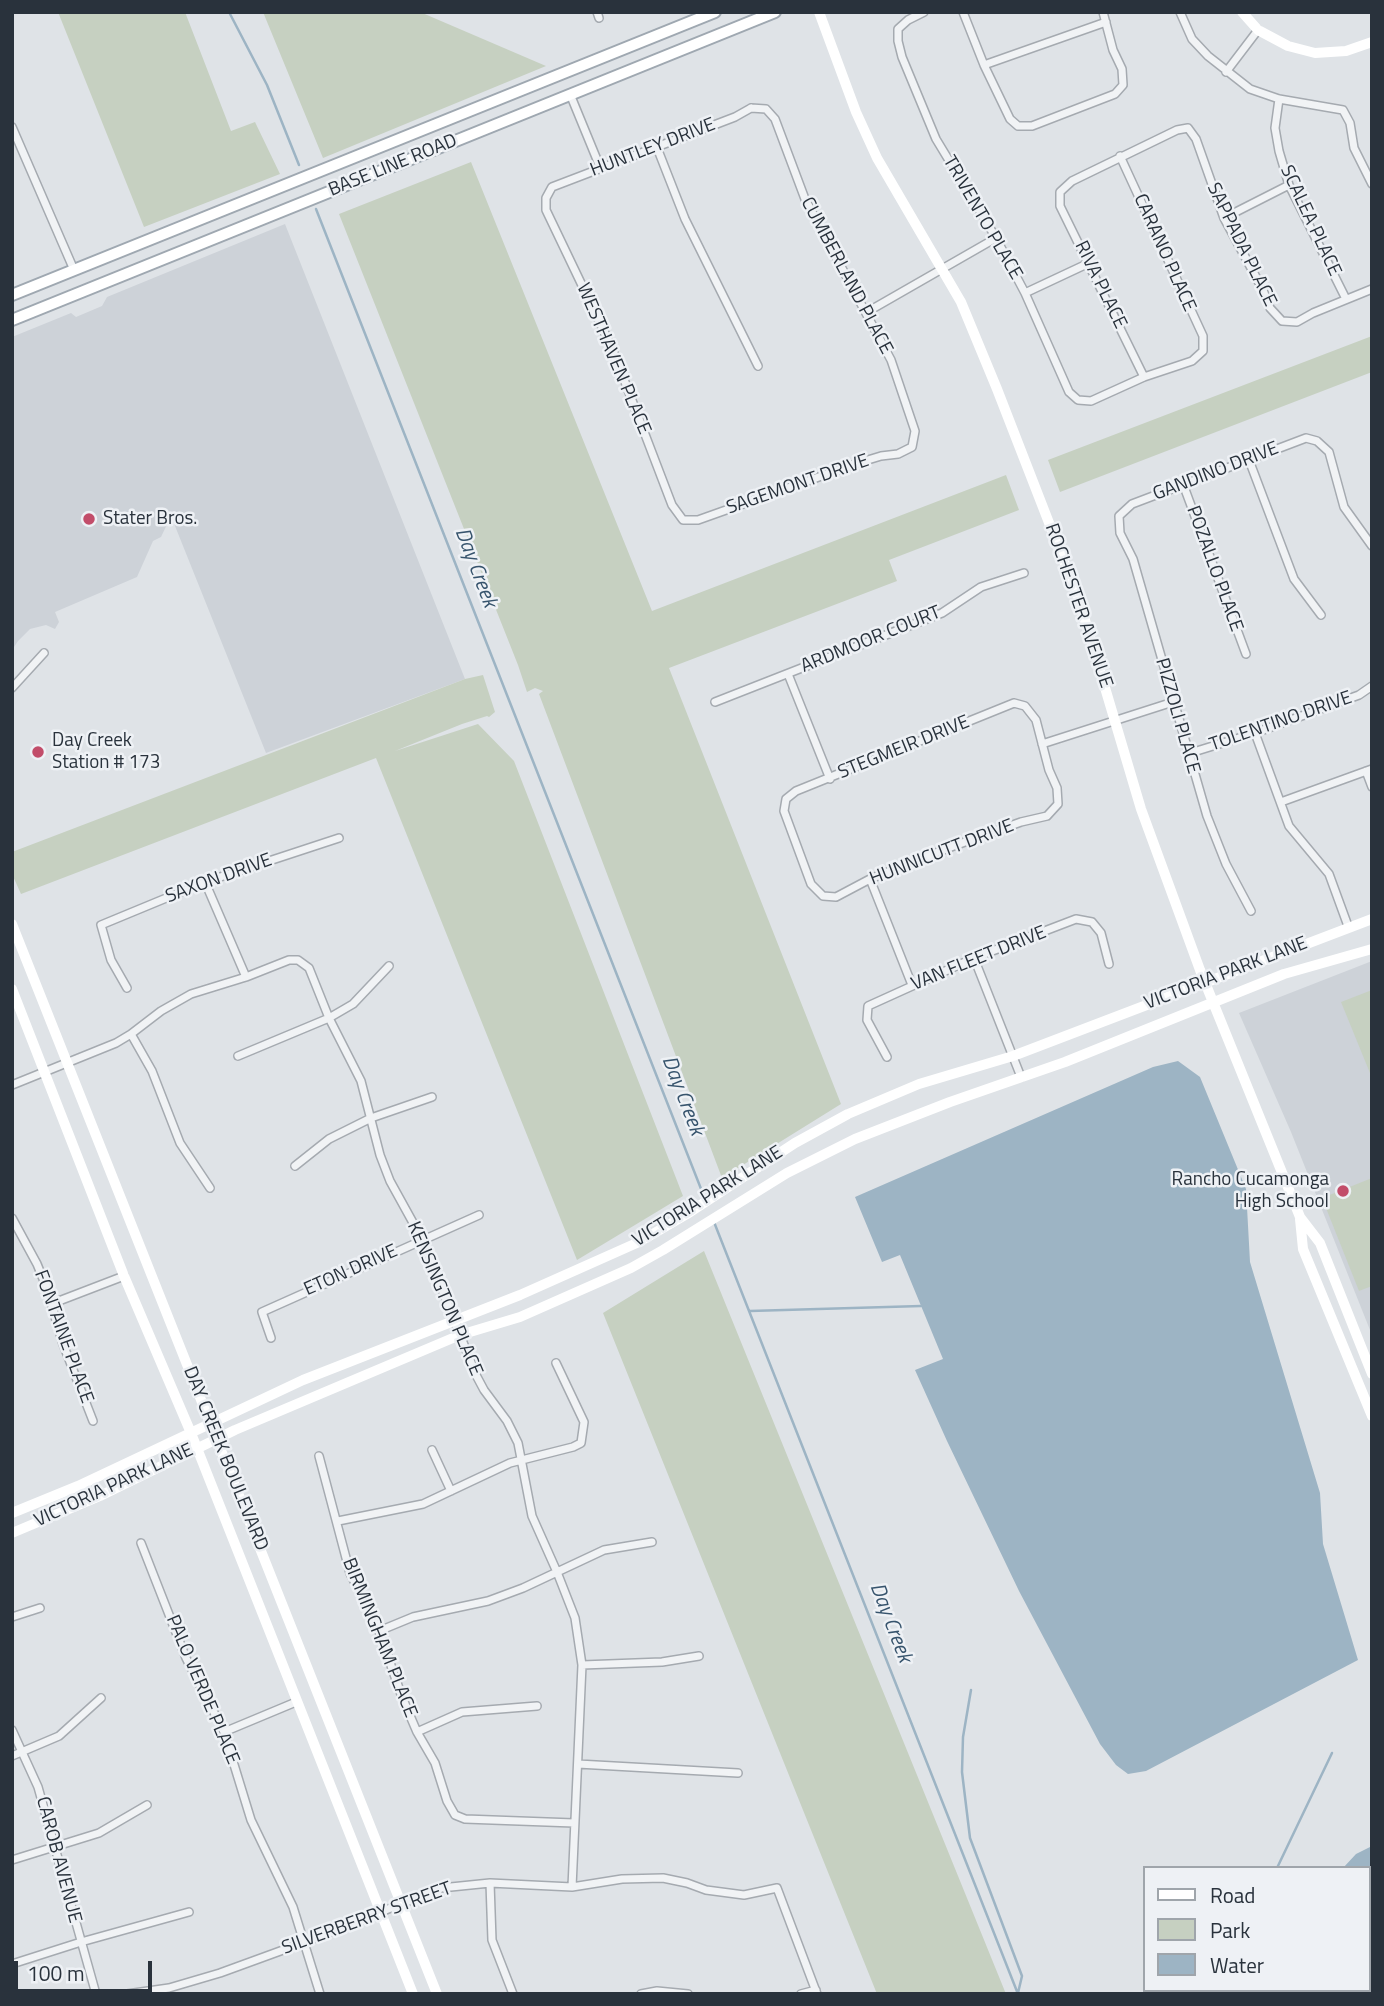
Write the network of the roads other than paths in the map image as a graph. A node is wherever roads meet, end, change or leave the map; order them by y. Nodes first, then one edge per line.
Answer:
1 (715, 12) edge
2 (775, 12) edge
3 (818, 12) edge
4 (925, 12) edge
5 (964, 12) edge
6 (1103, 12) edge
7 (1180, 12) edge
8 (1242, 12) edge
9 (1106, 22) junction
10 (1258, 30) junction
11 (1372, 42) edge
12 (984, 65) junction
13 (1226, 72) junction
14 (570, 94) junction
15 (1279, 99) junction
16 (766, 109) joint
17 (12, 127) edge
18 (656, 145) junction
19 (1120, 156) junction
20 (600, 167) junction
21 (1372, 184) edge
22 (1289, 185) junction
23 (546, 198) joint
24 (1224, 218) junction
25 (996, 238) junction
26 (1089, 264) junction
27 (74, 270) junction
28 (943, 270) junction
29 (1372, 289) edge
30 (1025, 293) junction
31 (12, 295) edge
32 (1346, 299) junction
33 (867, 312) junction
34 (12, 320) edge
35 (758, 366) dead end
36 (1144, 377) junction
37 (912, 447) joint
38 (1250, 460) junction
39 (1183, 484) junction
40 (1119, 516) joint
41 (683, 520) joint
42 (1372, 546) edge
43 (1024, 573) dead end
44 (1321, 615) dead end
45 (44, 653) dead end
46 (1246, 653) dead end
47 (788, 674) junction
48 (1372, 686) edge
49 (12, 688) edge
50 (715, 702) dead end
51 (1173, 702) junction
52 (1116, 720) junction
53 (1255, 733) junction
54 (1042, 744) junction
55 (1187, 754) junction
56 (1369, 770) edge
57 (830, 779) junction
58 (1372, 787) edge
59 (1281, 802) junction
60 (339, 838) dead end
61 (870, 879) junction
62 (205, 882) junction
63 (823, 896) joint
64 (1251, 911) dead end
65 (1372, 919) edge
66 (12, 924) edge
67 (1349, 926) junction
68 (1372, 949) edge
69 (974, 958) junction
70 (1109, 964) dead end
71 (389, 966) dead end
72 (246, 977) junction
73 (1205, 983) junction
74 (912, 985) junction
75 (127, 988) dead end
76 (12, 989) edge
77 (1212, 1002) junction
78 (329, 1018) junction
79 (131, 1034) junction
80 (238, 1056) dead end
81 (1013, 1056) junction
82 (887, 1057) dead end
83 (66, 1063) junction
84 (44, 1072) junction
85 (1021, 1077) junction
86 (12, 1085) edge
87 (432, 1097) dead end
88 (371, 1118) junction
89 (295, 1166) dead end
90 (210, 1188) dead end
91 (480, 1215) dead end
92 (1300, 1217) junction
93 (12, 1218) edge
94 (422, 1239) junction
95 (124, 1276) junction
96 (51, 1304) junction
97 (454, 1320) junction
98 (460, 1335) junction
99 (271, 1338) dead end
100 (556, 1363) dead end
101 (1372, 1374) edge
102 (1372, 1416) edge
103 (93, 1421) dead end
104 (211, 1424) junction
105 (191, 1433) junction
106 (217, 1438) junction
107 (196, 1448) junction
108 (432, 1450) dead end
109 (319, 1456) dead end
110 (521, 1460) junction
111 (451, 1491) junction
112 (12, 1513) edge
113 (338, 1521) junction
114 (12, 1533) edge
115 (141, 1542) dead end
116 (652, 1542) dead end
117 (557, 1572) junction
118 (40, 1608) dead end
119 (12, 1617) edge
120 (379, 1631) junction
121 (699, 1656) dead end
122 (582, 1665) junction
123 (101, 1698) dead end
124 (296, 1702) junction
125 (537, 1706) dead end
126 (12, 1730) edge
127 (224, 1732) junction
128 (417, 1732) junction
129 (23, 1752) junction
130 (12, 1756) edge
131 (578, 1763) junction
132 (738, 1773) dead end
133 (147, 1805) dead end
134 (573, 1824) junction
135 (54, 1846) junction
136 (12, 1860) edge
137 (490, 1883) junction
138 (572, 1887) junction
139 (401, 1904) junction
140 (189, 1912) dead end
141 (380, 1913) junction
142 (80, 1942) junction
143 (306, 1942) junction
144 (12, 1964) edge
145 (817, 1992) edge
146 (96, 1994) edge
147 (127, 1994) edge
148 (320, 1994) edge
149 (413, 1994) edge
150 (437, 1994) edge
151 (513, 1994) edge
152 (640, 1994) edge
153 (688, 1994) edge
154 (801, 1994) edge

1 - 27 main road, BASE LINE ROAD
2 - 14 main road, BASE LINE ROAD
3 - 28 main road, ROCHESTER AVENUE
4 - 25 street, TRIVENTO PLACE
5 - 12 street
6 - 9 street
7 - 13 street
8 - 10 main road
9 - 12 street
9 - 12 street
10 - 11 main road
10 - 13 street
13 - 15 street
14 - 20 street
14 - 34 main road, BASE LINE ROAD
15 - 21 street
15 - 22 street, SCALEA PLACE
16 - 18 street, HUNTLEY DRIVE
16 - 33 street, CUMBERLAND PLACE
17 - 27 street
18 - 20 street, HUNTLEY DRIVE
18 - 35 street
19 - 24 street, SAPPADA PLACE
19 - 26 street, RIVA PLACE
19 - 36 street, CARANO PLACE
20 - 23 street, HUNTLEY DRIVE
22 - 24 street
22 - 32 street, SCALEA PLACE
23 - 41 street, WESTHAVEN PLACE
24 - 32 street, SAPPADA PLACE
25 - 28 street
25 - 30 street, TRIVENTO PLACE
26 - 30 street
26 - 36 street, RIVA PLACE
27 - 31 main road, BASE LINE ROAD
28 - 33 street
28 - 52 main road, ROCHESTER AVENUE
29 - 32 street
30 - 36 street, TRIVENTO PLACE
33 - 37 street, CUMBERLAND PLACE
37 - 41 street, SAGEMONT DRIVE
38 - 39 street, GANDINO DRIVE
38 - 42 street, GANDINO DRIVE
38 - 44 street
39 - 40 street, GANDINO DRIVE
39 - 46 street, POZALLO PLACE
40 - 51 street, PIZZOLI PLACE
43 - 47 street, ARDMOOR COURT
45 - 49 street
47 - 50 street, ARDMOOR COURT
47 - 57 street
48 - 53 street, TOLENTINO DRIVE
51 - 52 street
51 - 55 street, PIZZOLI PLACE
52 - 54 street
52 - 73 main road, ROCHESTER AVENUE
53 - 55 street, TOLENTINO DRIVE
53 - 59 street
54 - 57 street, STEGMEIR DRIVE
54 - 61 street, HUNNICUTT DRIVE
55 - 64 street, PIZZOLI PLACE
56 - 58 street
56 - 59 street
57 - 63 street, STEGMEIR DRIVE
59 - 67 street
60 - 62 street, SAXON DRIVE
61 - 63 street, HUNNICUTT DRIVE
61 - 74 street
62 - 72 street
62 - 75 street, SAXON DRIVE
65 - 67 main road, VICTORIA PARK LANE
66 - 83 main road, DAY CREEK BOULEVARD
67 - 73 main road, VICTORIA PARK LANE
68 - 77 main road, VICTORIA PARK LANE
69 - 70 street, VAN FLEET DRIVE
69 - 74 street, VAN FLEET DRIVE
69 - 81 street
71 - 78 street
72 - 78 street, KENSINGTON PLACE
72 - 79 street
73 - 77 main road, ROCHESTER AVENUE
73 - 81 main road, VICTORIA PARK LANE
74 - 82 street, VAN FLEET DRIVE
76 - 84 main road, DAY CREEK BOULEVARD
77 - 85 main road, VICTORIA PARK LANE
77 - 92 main road, ROCHESTER AVENUE
78 - 80 street
78 - 88 street, KENSINGTON PLACE
79 - 83 street
79 - 90 street
81 - 85 street
81 - 97 main road, VICTORIA PARK LANE
83 - 84 street
83 - 104 main road, DAY CREEK BOULEVARD
84 - 86 street
84 - 95 main road, DAY CREEK BOULEVARD
85 - 98 main road, VICTORIA PARK LANE
87 - 88 street
88 - 89 street
88 - 94 street, KENSINGTON PLACE
91 - 94 street, ETON DRIVE
92 - 101 main road, ROCHESTER AVENUE
92 - 102 main road, ROCHESTER AVENUE
93 - 96 street, FONTAINE PLACE
94 - 97 street, KENSINGTON PLACE
94 - 99 street, ETON DRIVE
95 - 96 street
95 - 105 main road, DAY CREEK BOULEVARD
96 - 103 street, FONTAINE PLACE
97 - 98 street, KENSINGTON PLACE
97 - 104 main road, VICTORIA PARK LANE
98 - 106 main road, VICTORIA PARK LANE
98 - 110 street, KENSINGTON PLACE
100 - 110 street
104 - 105 main road, VICTORIA PARK LANE
104 - 106 main road, DAY CREEK BOULEVARD
105 - 107 main road, DAY CREEK BOULEVARD
105 - 112 main road, VICTORIA PARK LANE
106 - 107 main road, VICTORIA PARK LANE
106 - 139 main road, DAY CREEK BOULEVARD
107 - 114 main road, VICTORIA PARK LANE
107 - 124 main road, DAY CREEK BOULEVARD
108 - 111 street
109 - 113 street, BIRMINGHAM PLACE
110 - 111 street
110 - 117 street, KENSINGTON PLACE
111 - 113 street
113 - 120 street, BIRMINGHAM PLACE
115 - 127 street, PALO VERDE PLACE
116 - 117 street
117 - 120 street
117 - 122 street, KENSINGTON PLACE
118 - 119 street
120 - 128 street, BIRMINGHAM PLACE
121 - 122 street
122 - 131 street, KENSINGTON PLACE
123 - 129 street
124 - 127 street
124 - 141 main road, DAY CREEK BOULEVARD
125 - 128 street
126 - 129 street, CAROB AVENUE
127 - 143 street, PALO VERDE PLACE
128 - 134 street, BIRMINGHAM PLACE
129 - 130 street
129 - 135 street, CAROB AVENUE
131 - 132 street
131 - 134 street, KENSINGTON PLACE
133 - 135 street
134 - 138 street, KENSINGTON PLACE
135 - 136 street
135 - 142 street, CAROB AVENUE
137 - 138 street, SILVERBERRY STREET
137 - 139 street, SILVERBERRY STREET
137 - 151 street
138 - 145 street, SILVERBERRY STREET
139 - 141 street, SILVERBERRY STREET
139 - 150 main road, DAY CREEK BOULEVARD
140 - 142 street
141 - 143 street, SILVERBERRY STREET
141 - 149 main road, DAY CREEK BOULEVARD
142 - 144 street
142 - 146 street, CAROB AVENUE
143 - 147 street, SILVERBERRY STREET
143 - 148 street, PALO VERDE PLACE
145 - 154 street
152 - 153 street

